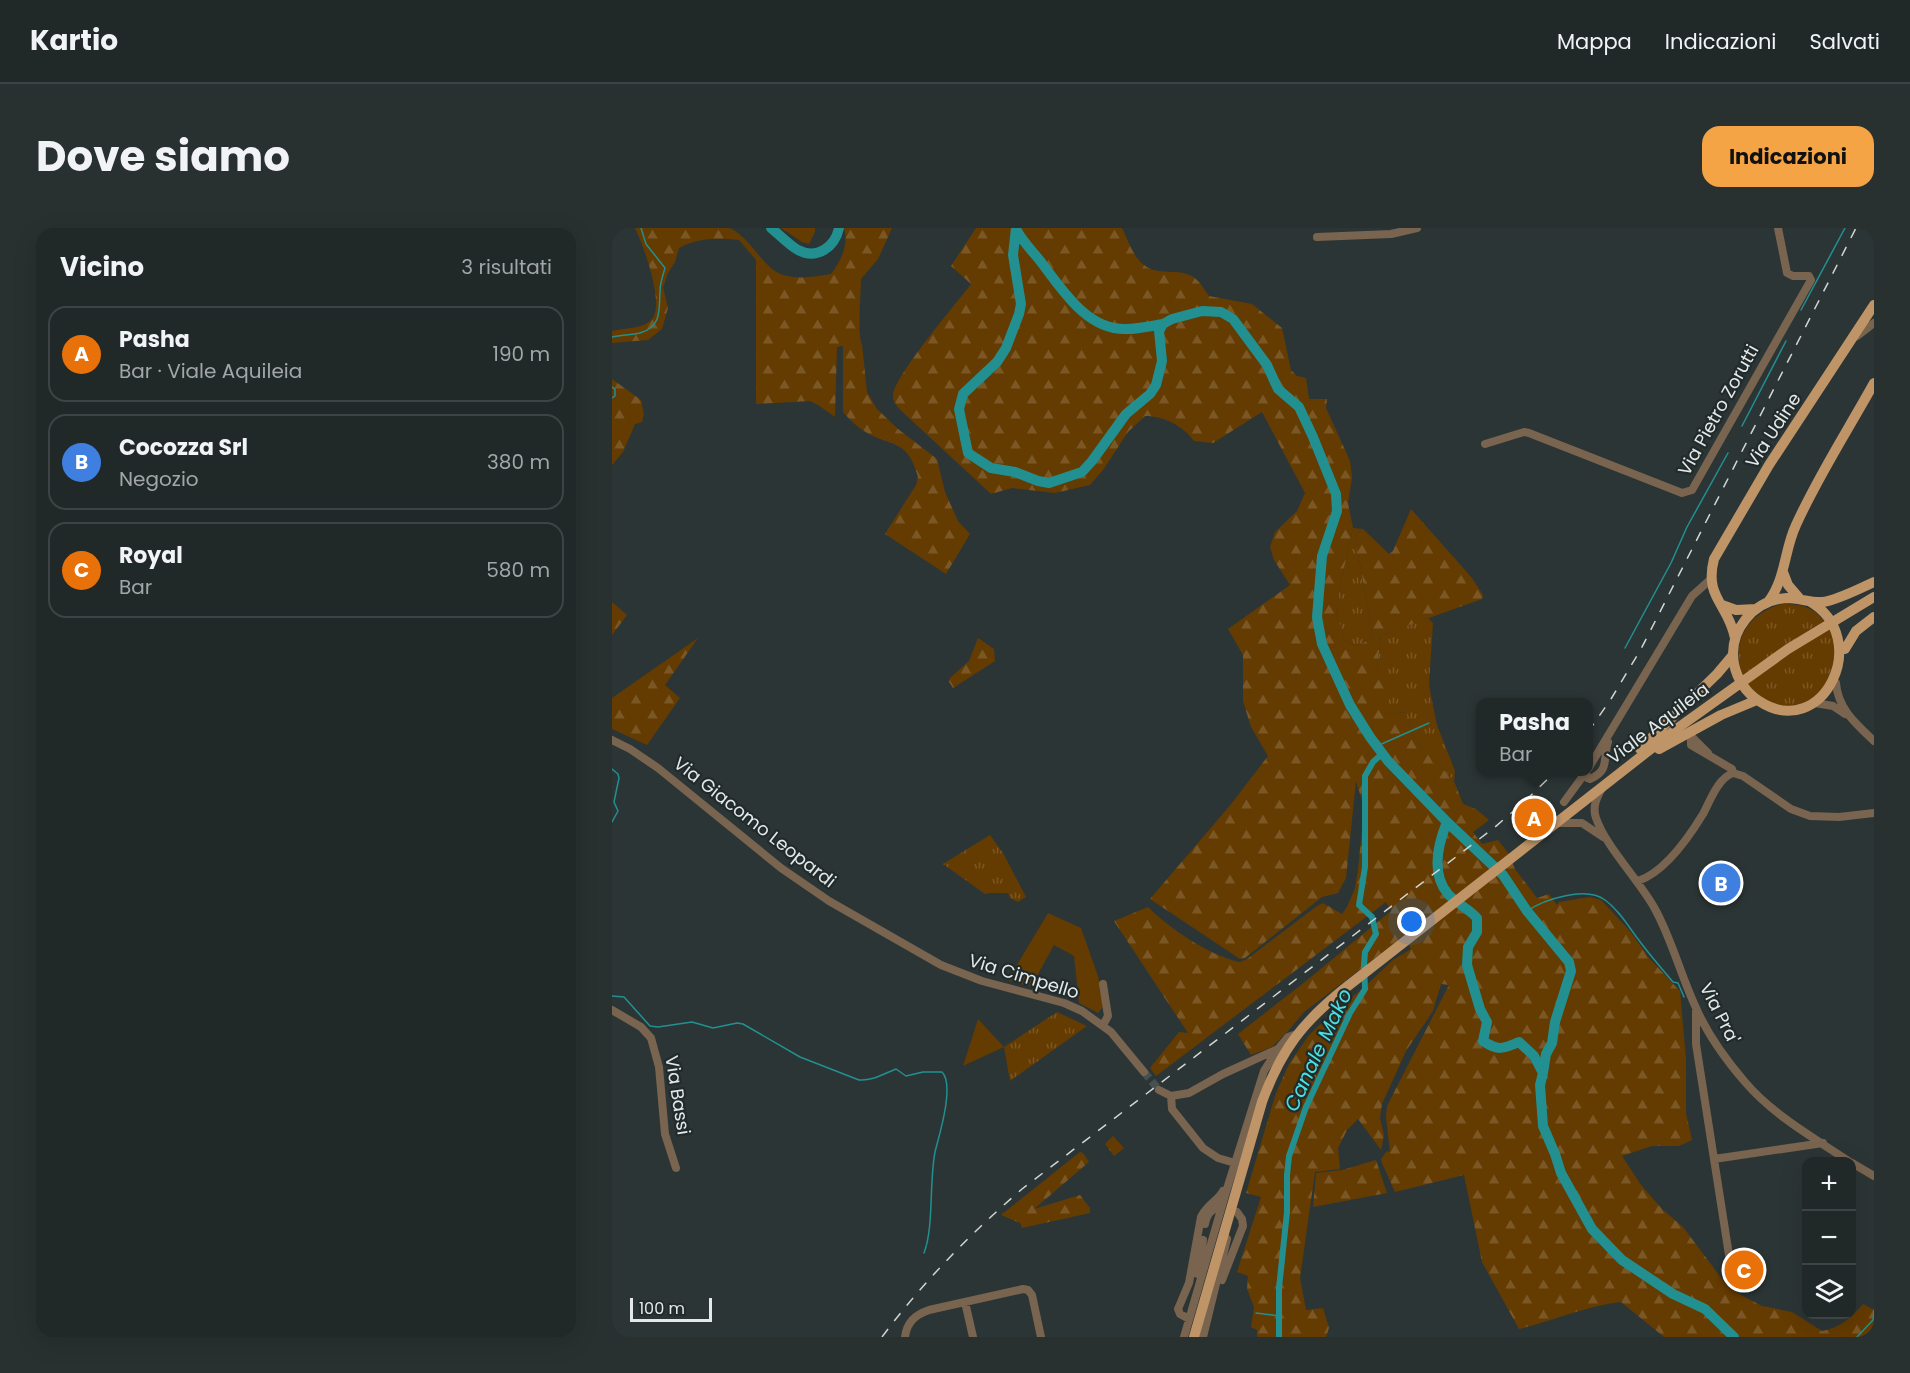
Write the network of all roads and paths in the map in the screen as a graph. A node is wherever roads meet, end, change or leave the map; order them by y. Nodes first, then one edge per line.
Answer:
1 (1417, 228) edge
2 (1778, 228) edge
3 (1317, 237) dead end
4 (1874, 306) edge
5 (1874, 323) edge
6 (1850, 342) junction
7 (1874, 383) edge
8 (1485, 444) dead end
9 (1783, 572) junction
10 (1711, 579) junction
11 (1874, 582) edge
12 (1700, 589) junction
13 (1714, 593) junction
14 (1874, 597) edge
15 (1804, 600) junction
16 (1767, 602) junction
17 (1722, 605) junction
18 (1757, 608) junction
19 (1874, 617) edge
20 (1735, 639) junction
21 (1845, 649) junction
22 (1733, 655) junction
23 (1836, 683) junction
24 (1757, 700) junction
25 (1815, 703) junction
26 (1850, 717) junction
27 (1618, 721) junction
28 (612, 740) edge
29 (1874, 741) edge
30 (1708, 753) dead end
31 (1593, 761) edge
32 (1733, 773) junction
33 (1583, 776) edge
34 (1587, 776) edge
35 (1604, 785) junction
36 (1564, 802) dead end
37 (1874, 813) edge
38 (1557, 823) junction
39 (1608, 841) junction
40 (1661, 865) junction
41 (1638, 882) junction
42 (1647, 895) junction
43 (941, 965) joint
44 (1103, 984) dead end
45 (612, 1010) edge
46 (1696, 1010) junction
47 (1103, 1025) junction
48 (1297, 1034) junction
49 (1278, 1049) junction
50 (1249, 1063) junction
51 (1264, 1071) junction
52 (1144, 1072) tunnel mouth
53 (1159, 1090) tunnel mouth
54 (1171, 1096) junction
55 (1823, 1143) junction
56 (1844, 1157) edge
57 (1714, 1159) junction
58 (1236, 1165) junction
59 (1856, 1165) edge
60 (675, 1168) dead end
61 (1874, 1176) edge
62 (1220, 1206) dead end
63 (1237, 1212) dead end
64 (1729, 1255) dead end
65 (965, 1302) junction
66 (1192, 1307) junction
67 (1210, 1311) junction
68 (1189, 1319) junction
69 (905, 1337) edge
70 (973, 1337) edge
71 (1041, 1337) edge
72 (1184, 1337) edge
73 (1194, 1337) edge
74 (1203, 1337) edge

1 - 3 street
2 - 8 street, Via Pietro Zorutti
4 - 6 main road, Via Udine
5 - 6 street
6 - 10 main road, Via Udine
7 - 9 main road
9 - 15 main road
9 - 16 main road
10 - 12 street
10 - 13 main road, Via Udine
11 - 15 main road
12 - 13 street
12 - 27 street
13 - 17 main road, Via Udine
14 - 35 main road, Viale Aquileia, bridge
15 - 16 main road
15 - 21 main road
16 - 18 main road
17 - 18 main road
17 - 20 main road, Via Udine
18 - 20 main road
19 - 21 main road
20 - 22 main road
21 - 23 main road
22 - 24 main road
22 - 35 main road
23 - 25 main road
23 - 26 street
24 - 25 main road
24 - 35 main road
25 - 26 street
26 - 29 street
27 - 31 street
27 - 34 street
28 - 43 street, Via Giacomo Leopardi
30 - 32 street
32 - 37 street
32 - 40 street
33 - 36 street
35 - 38 main road, Viale Aquileia
35 - 39 street, Via Pra'
38 - 39 street, Via Pra'
38 - 48 main road, Viale Aquileia
39 - 41 street, Via Pra'
40 - 41 street
40 - 42 street
41 - 42 street, Via Pra'
42 - 46 street, Via Pra'
43 - 47 street, Via Cimpello
44 - 47 street
45 - 60 street, Via Bassi
46 - 55 street, Via Pra'
46 - 57 street
47 - 52 street, Via Cimpello
48 - 49 street
48 - 58 main road, Viale Aquileia
49 - 50 street
49 - 51 street
50 - 51 street
50 - 54 street
51 - 58 street
53 - 54 street
54 - 58 street
55 - 56 street, Via Pra'
55 - 57 street
57 - 64 street
58 - 66 street
58 - 67 street
58 - 68 street
58 - 73 main road, Viale Aquileia
59 - 61 street, Via Pra'
62 - 66 street
63 - 67 street
65 - 69 street
65 - 70 street
65 - 71 street
66 - 68 street
67 - 74 street
68 - 72 street

